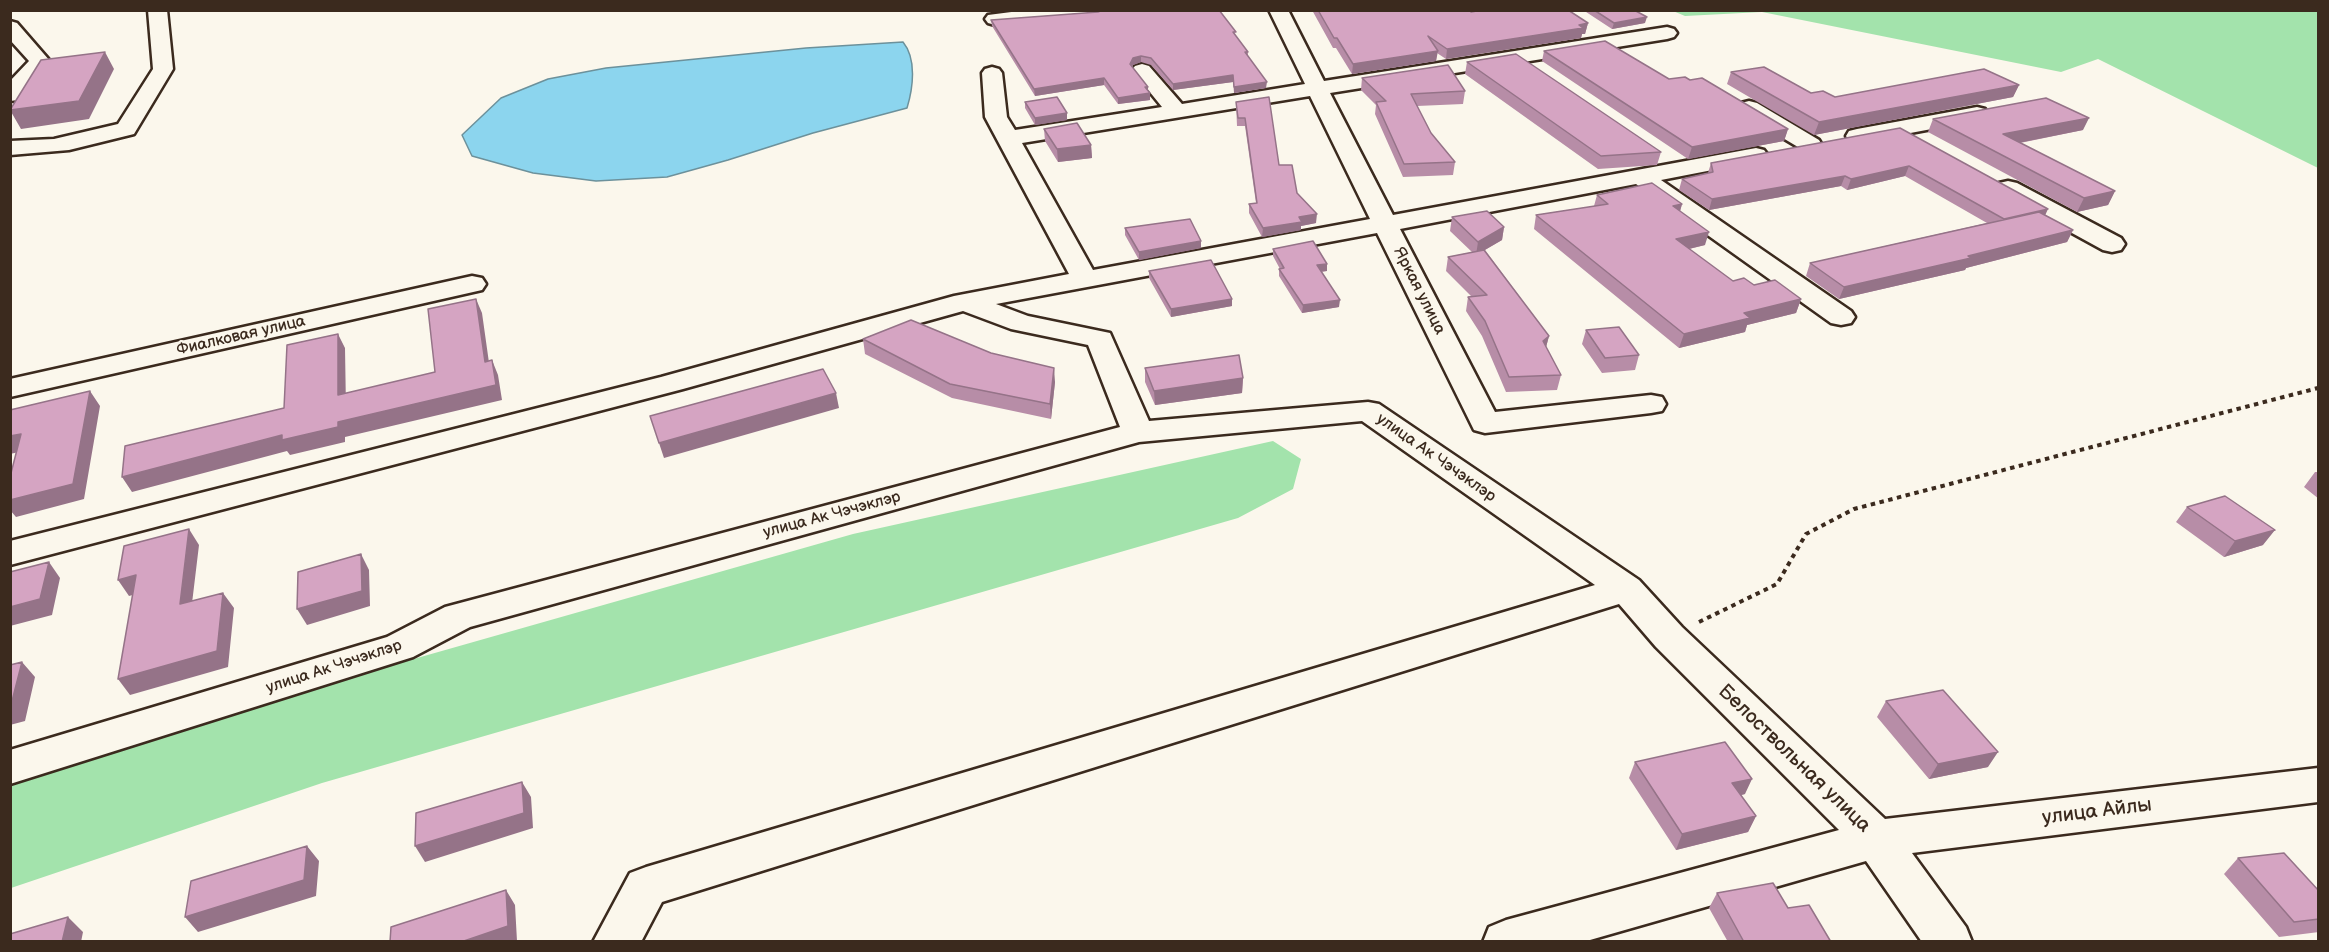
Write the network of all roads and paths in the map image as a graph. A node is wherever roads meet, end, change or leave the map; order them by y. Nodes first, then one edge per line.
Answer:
1 (157, 10) edge
2 (1098, 10) edge
3 (1278, 10) edge
4 (995, 19) edge
5 (1590, 26) dead end
6 (10, 27) edge
7 (1667, 33) dead end
8 (1616, 42) junction
9 (1520, 58) junction
10 (1142, 70) dead end
11 (1539, 71) edge
12 (992, 73) dead end
13 (1318, 89) junction
14 (10, 95) edge
15 (1729, 97) edge
16 (1999, 109) edge
17 (1177, 111) junction
18 (1899, 128) junction
19 (1009, 138) junction
20 (1811, 145) junction
21 (1929, 145) edge
22 (10, 148) edge
23 (1655, 149) edge
24 (1684, 169) junction
25 (1641, 177) junction
26 (1990, 178) edge
27 (1386, 225) junction
28 (2112, 244) dead end
29 (1085, 280) junction
30 (472, 284) dead end
31 (964, 302) junction
32 (1841, 317) dead end
33 (10, 388) edge
34 (2319, 388) edge
35 (1651, 404) dead end
36 (1138, 432) junction
37 (10, 553) edge
38 (1626, 589) junction
39 (1669, 637) junction
40 (10, 767) edge
41 (2319, 785) edge
42 (1876, 839) junction
43 (616, 942) edge
44 (1506, 942) edge
45 (1949, 942) edge

1 - 22 street
2 - 4 street
3 - 13 street, Яркая улица
5 - 8 street
6 - 14 street
7 - 8 street
8 - 9 street
9 - 11 street
9 - 13 street
10 - 17 street
12 - 19 street
13 - 17 street
13 - 27 street, Яркая улица
15 - 20 street
16 - 18 street
17 - 19 street
18 - 20 street
18 - 21 street
19 - 29 street
20 - 24 street
23 - 24 street
24 - 25 street
25 - 27 street
25 - 32 street
26 - 28 street
27 - 29 street
27 - 35 street, Яркая улица
29 - 31 street
30 - 33 street, Фиалковая улица
31 - 36 street
31 - 37 street
34 - 39 path
36 - 38 street, улица Ак Чэчэклэр
36 - 40 street, улица Ак Чэчэклэр
38 - 39 street, Белоствольная улица
38 - 43 street
39 - 42 street, Белоствольная улица
41 - 42 street, улица Айлы
42 - 44 street, улица Айлы
42 - 45 street, Белоствольная улица

